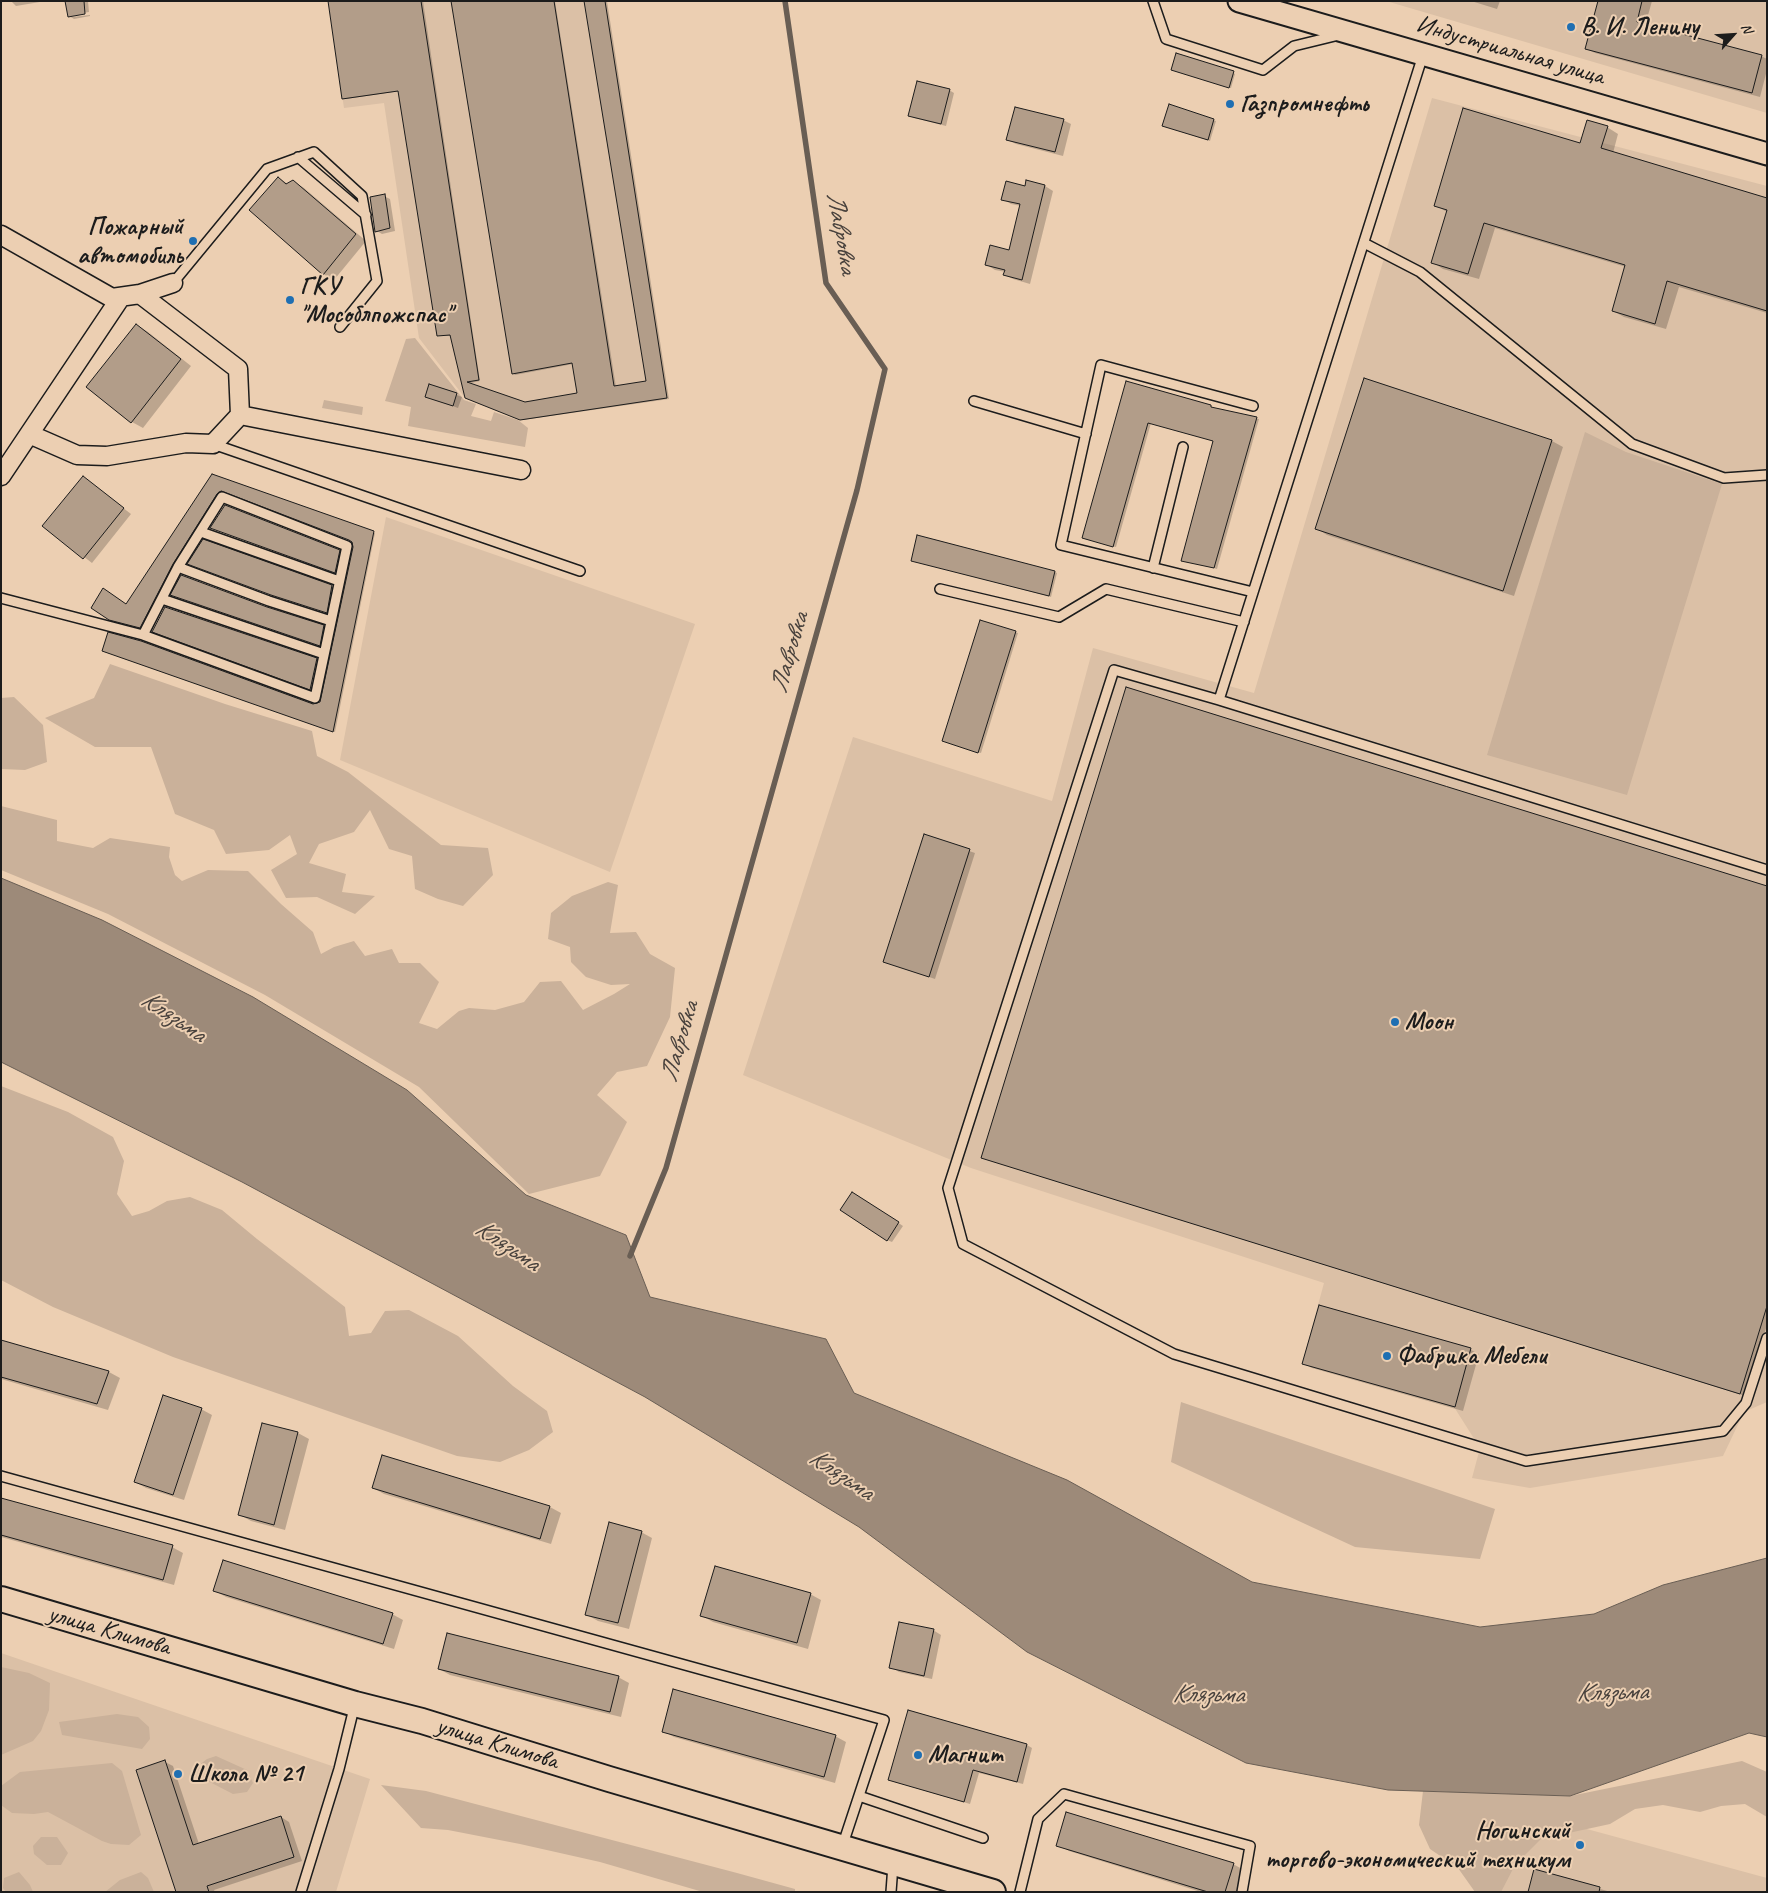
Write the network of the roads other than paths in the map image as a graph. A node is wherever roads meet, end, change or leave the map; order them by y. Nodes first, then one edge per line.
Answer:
1 (1153, 1) edge
2 (1239, 1) edge
3 (1344, 33) junction
4 (1423, 55) junction
5 (1767, 154) edge
6 (298, 157) junction
7 (366, 215) junction
8 (1, 235) edge
9 (1364, 243) junction
10 (172, 283) joint
11 (140, 294) junction
12 (121, 297) junction
13 (340, 327) dead end
14 (974, 401) dead end
15 (1253, 406) dead end
16 (240, 415) junction
17 (29, 434) junction
18 (1086, 434) junction
19 (213, 444) junction
20 (1183, 446) dead end
21 (521, 470) dead end
22 (1767, 475) edge
23 (1, 476) edge
24 (200, 532) junction
25 (178, 567) junction
26 (1153, 568) junction
27 (580, 571) dead end
28 (339, 581) junction
29 (940, 589) dead end
30 (1253, 592) junction
31 (1, 598) edge
32 (162, 599) junction
33 (331, 621) junction
34 (1244, 622) junction
35 (143, 635) junction
36 (324, 654) junction
37 (1219, 700) junction
38 (1767, 870) edge
39 (1767, 1338) edge
40 (1, 1476) edge
41 (1, 1599) edge
42 (355, 1704) junction
43 (859, 1796) junction
44 (982, 1838) dead end
45 (842, 1847) junction
46 (893, 1862) junction
47 (301, 1892) edge
48 (891, 1892) edge
49 (993, 1892) edge
50 (1020, 1892) edge
51 (1242, 1892) edge

1 - 3 lane
2 - 3 street, Индустриальная улица
3 - 4 street, Индустриальная улица
4 - 5 street, Индустриальная улица
4 - 9 lane
6 - 7 lane
6 - 7 lane
6 - 10 lane
7 - 13 lane
8 - 12 street
9 - 22 lane
9 - 30 lane
10 - 11 street
11 - 12 street
11 - 16 street
12 - 17 street
14 - 18 lane
15 - 18 lane
16 - 19 street
16 - 21 street
17 - 19 street
17 - 23 street
18 - 26 lane
19 - 27 lane
20 - 26 lane
24 - 25 lane
24 - 28 lane
24 - 28 lane
25 - 32 lane
25 - 33 lane
26 - 30 lane
28 - 33 lane
29 - 34 lane
30 - 34 lane
31 - 35 lane
32 - 35 lane
32 - 36 lane
33 - 36 lane
34 - 37 lane
35 - 36 lane
37 - 38 lane
37 - 39 lane
40 - 43 lane
41 - 42 main road, улица Климова
42 - 45 main road, улица Климова
42 - 47 lane
43 - 44 lane
43 - 45 lane
45 - 46 main road, улица Климова
46 - 48 lane
46 - 49 main road, улица Климова
50 - 51 lane

